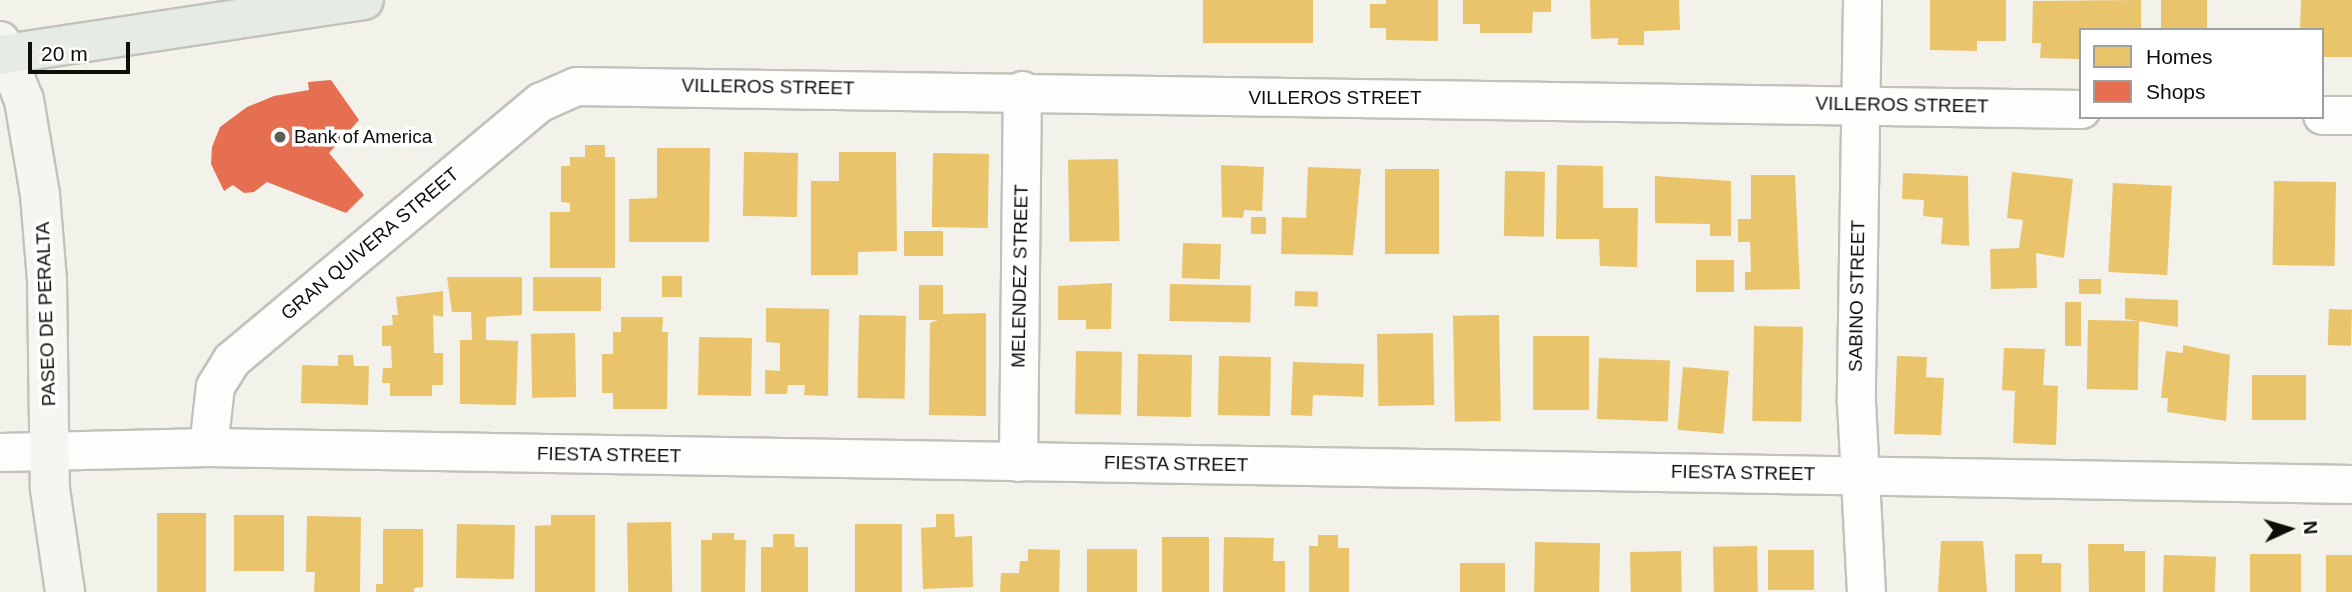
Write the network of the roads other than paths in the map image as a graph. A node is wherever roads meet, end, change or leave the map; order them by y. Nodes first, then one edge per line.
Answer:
1 (364, 0) edge
2 (1862, 0) edge
3 (2, 50) edge
4 (589, 85) joint
5 (1022, 90) junction
6 (1860, 103) junction
7 (2079, 109) edge
8 (2324, 115) edge
9 (2352, 115) edge
10 (208, 447) junction
11 (50, 449) junction
12 (0, 452) edge
13 (1018, 462) junction
14 (1858, 475) junction
15 (2352, 484) edge
16 (65, 592) edge
17 (1866, 592) edge

1 - 3 highway
2 - 6 street, SABINO STREET
3 - 11 main road, PASEO DE PERALTA
4 - 5 street, VILLEROS STREET
4 - 10 street, GRAN QUIVERA STREET
5 - 6 street, VILLEROS STREET
5 - 13 street, MELENDEZ STREET
6 - 7 street, VILLEROS STREET
6 - 14 street, SABINO STREET
8 - 9 street
10 - 11 street, FIESTA STREET
10 - 13 street, FIESTA STREET
11 - 12 street, FIESTA STREET
11 - 16 main road, PASEO DE PERALTA
13 - 14 street, FIESTA STREET
14 - 15 street, FIESTA STREET
14 - 17 street, SABINO STREET

